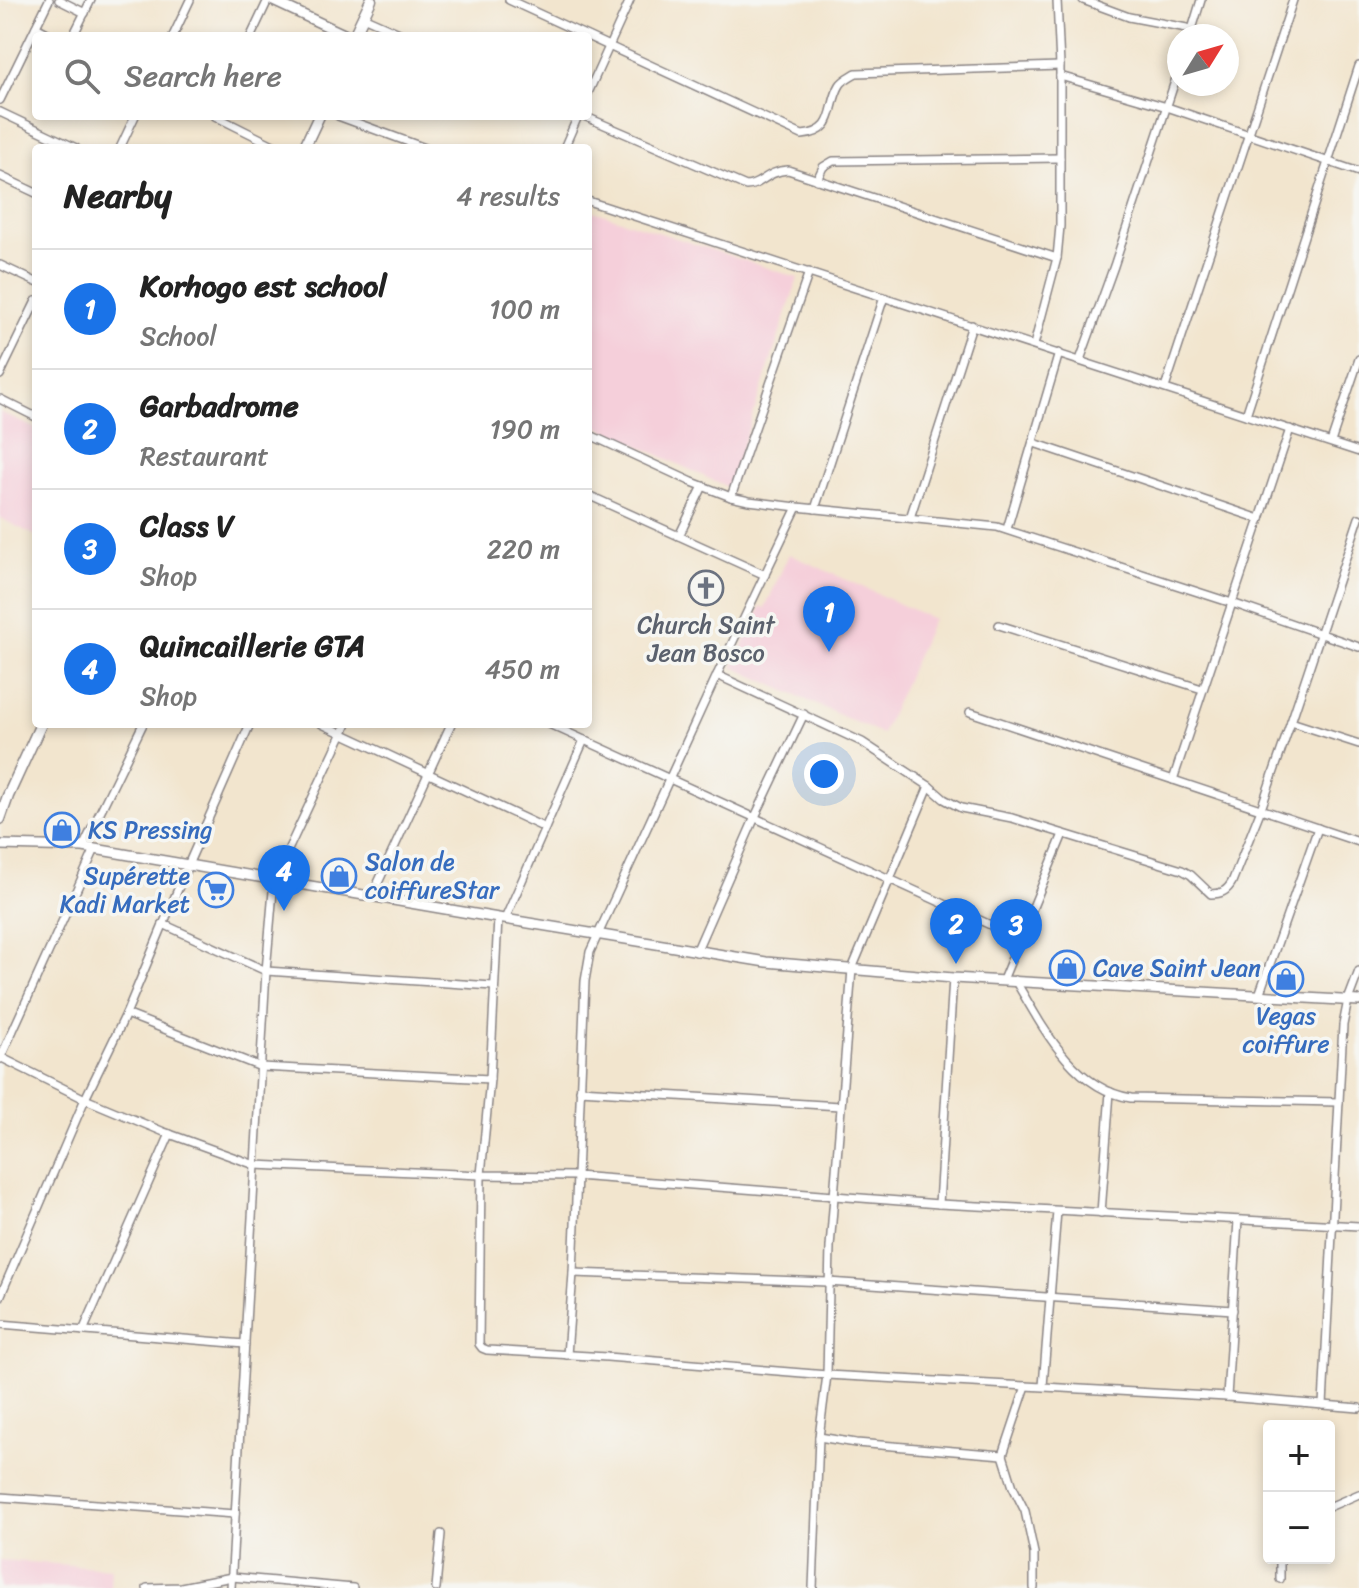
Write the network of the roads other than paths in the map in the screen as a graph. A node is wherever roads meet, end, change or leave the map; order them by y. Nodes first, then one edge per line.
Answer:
1 (49, 0) edge
2 (59, 0) edge
3 (91, 0) edge
4 (190, 0) edge
5 (270, 0) edge
6 (371, 0) edge
7 (509, 0) edge
8 (630, 0) edge
9 (1057, 0) edge
10 (1083, 0) edge
11 (1201, 0) edge
12 (1293, 0) edge
13 (85, 13) junction
14 (363, 17) junction
15 (1194, 24) edge
16 (36, 27) junction
17 (1167, 27) edge
18 (34, 32) edge
19 (45, 32) edge
20 (75, 32) edge
21 (175, 32) edge
22 (253, 32) edge
23 (339, 32) edge
24 (356, 32) edge
25 (397, 32) edge
26 (580, 32) edge
27 (32, 35) edge
28 (592, 37) edge
29 (609, 45) junction
30 (1060, 66) junction
31 (1359, 66) edge
32 (1060, 76) junction
33 (592, 84) edge
34 (1170, 96) edge
35 (0, 100) edge
36 (1167, 107) junction
37 (0, 112) edge
38 (133, 120) edge
39 (223, 120) edge
40 (317, 120) edge
41 (348, 120) edge
42 (579, 120) edge
43 (590, 120) edge
44 (1248, 135) junction
45 (68, 144) edge
46 (122, 144) edge
47 (271, 144) edge
48 (306, 144) edge
49 (405, 144) edge
50 (566, 144) edge
51 (1060, 158) junction
52 (1328, 162) junction
53 (1359, 172) edge
54 (0, 176) edge
55 (817, 180) junction
56 (32, 191) edge
57 (592, 202) edge
58 (1057, 258) junction
59 (0, 265) edge
60 (809, 272) junction
61 (32, 280) edge
62 (884, 297) junction
63 (32, 309) edge
64 (972, 325) junction
65 (1034, 345) junction
66 (1059, 353) junction
67 (1359, 359) edge
68 (1080, 360) junction
69 (0, 375) edge
70 (1165, 388) junction
71 (0, 399) edge
72 (32, 415) edge
73 (1246, 415) junction
74 (1290, 429) junction
75 (592, 436) edge
76 (1331, 442) junction
77 (1034, 443) junction
78 (1359, 452) edge
79 (703, 486) junction
80 (592, 497) edge
81 (731, 497) junction
82 (797, 507) junction
83 (815, 509) junction
84 (910, 518) junction
85 (1359, 518) edge
86 (1260, 519) junction
87 (1007, 529) junction
88 (679, 536) junction
89 (1355, 547) edge
90 (765, 575) junction
91 (1232, 603) junction
92 (999, 625) dead end
93 (1321, 634) junction
94 (1359, 647) edge
95 (717, 675) junction
96 (1202, 689) junction
97 (970, 712) dead end
98 (804, 714) junction
99 (1291, 722) junction
100 (39, 728) edge
101 (141, 728) edge
102 (248, 728) edge
103 (331, 728) edge
104 (345, 728) edge
105 (449, 728) edge
106 (558, 728) edge
107 (342, 733) junction
108 (584, 740) junction
109 (1359, 744) edge
110 (428, 774) junction
111 (670, 778) junction
112 (1173, 780) junction
113 (929, 786) junction
114 (4, 795) edge
115 (1261, 809) junction
116 (755, 817) junction
117 (0, 819) edge
118 (545, 828) junction
119 (1318, 828) junction
120 (1063, 834) junction
121 (1359, 842) edge
122 (0, 845) edge
123 (83, 847) junction
124 (95, 849) junction
125 (188, 865) junction
126 (889, 879) junction
127 (274, 880) junction
128 (372, 896) junction
129 (502, 919) junction
130 (163, 924) junction
131 (597, 935) junction
132 (1019, 938) junction
133 (696, 952) junction
134 (852, 969) junction
135 (266, 971) junction
136 (1359, 971) edge
137 (953, 978) junction
138 (1003, 980) junction
139 (1015, 980) junction
140 (493, 986) junction
141 (1259, 995) junction
142 (1348, 1000) junction
143 (1359, 1001) edge
144 (126, 1014) junction
145 (0, 1058) edge
146 (261, 1067) junction
147 (490, 1079) junction
148 (580, 1090) junction
149 (1110, 1092) junction
150 (85, 1099) junction
151 (1339, 1102) junction
152 (840, 1106) junction
153 (170, 1134) junction
154 (255, 1165) junction
155 (481, 1175) junction
156 (576, 1176) junction
157 (834, 1197) junction
158 (939, 1204) junction
159 (1057, 1211) junction
160 (1101, 1213) junction
161 (1238, 1220) junction
162 (1334, 1225) junction
163 (1359, 1226) edge
164 (573, 1273) junction
165 (828, 1282) junction
166 (0, 1297) edge
167 (1051, 1298) junction
168 (1233, 1310) junction
169 (0, 1324) edge
170 (83, 1331) junction
171 (245, 1344) junction
172 (567, 1355) junction
173 (827, 1375) junction
174 (1026, 1386) junction
175 (1043, 1386) junction
176 (1227, 1397) junction
177 (1323, 1405) junction
178 (1359, 1408) edge
179 (819, 1437) junction
180 (1003, 1455) junction
181 (1359, 1494) edge
182 (0, 1497) edge
183 (1335, 1504) edge
184 (235, 1514) junction
185 (441, 1534) dead end
186 (1280, 1564) edge
187 (232, 1577) junction
188 (1280, 1579) dead end
189 (325, 1587) edge
190 (147, 1588) edge
191 (231, 1588) edge
192 (353, 1588) edge
193 (436, 1588) edge
194 (813, 1588) edge
195 (1034, 1588) edge

1 - 16 street
2 - 13 street
3 - 13 street
4 - 21 street
5 - 22 street
5 - 23 street
6 - 14 main road
7 - 26 street
8 - 29 street
9 - 30 street
10 - 17 street
11 - 15 street
12 - 44 street
13 - 20 street
14 - 24 main road
14 - 25 street
16 - 18 street
16 - 19 street
27 - 35 street
28 - 29 street
29 - 30 street
29 - 33 street
30 - 32 street
31 - 52 street
32 - 36 street
32 - 51 street
34 - 36 street
36 - 44 street
36 - 68 street
37 - 45 street
38 - 46 street
39 - 47 street
40 - 48 main road
41 - 49 street
42 - 50 street
43 - 55 street
44 - 52 street
44 - 70 street
51 - 55 street
51 - 58 street
52 - 53 street
52 - 73 street
54 - 56 street
55 - 58 street
57 - 60 street
58 - 65 street
59 - 61 street
60 - 62 street
60 - 81 street
62 - 64 street
62 - 83 street
63 - 69 street
64 - 65 street
64 - 84 street
65 - 66 street
66 - 68 street
66 - 77 street
67 - 76 street
68 - 70 street
70 - 73 street
71 - 72 street
73 - 74 street
74 - 76 street
74 - 86 street
75 - 79 street
76 - 78 street
77 - 86 street
77 - 87 street
79 - 81 street
79 - 88 street
80 - 88 street
81 - 82 street
82 - 83 street
82 - 90 street
83 - 84 street
84 - 87 street
85 - 89 street
86 - 91 street
87 - 91 street
88 - 90 street
89 - 93 street
90 - 95 street
91 - 93 street
91 - 96 street
92 - 96 street
93 - 94 street
93 - 99 street
95 - 98 street
95 - 111 street
96 - 112 street
97 - 112 street
98 - 113 street
98 - 116 street
99 - 109 street
99 - 115 street
100 - 114 main road
101 - 123 street
102 - 125 street
103 - 107 street
104 - 107 street
105 - 110 street
106 - 108 street
107 - 110 street
107 - 127 street
108 - 111 street
108 - 118 street
110 - 118 street
110 - 128 street
111 - 116 street
111 - 131 street
112 - 115 street
113 - 120 street
113 - 126 street
114 - 117 main road
115 - 119 street
115 - 120 street
116 - 126 street
116 - 133 street
118 - 129 street
119 - 121 street
119 - 141 street
120 - 132 street
122 - 123 street
123 - 124 street
124 - 125 street
124 - 145 street
125 - 127 street
125 - 130 street
126 - 132 street
126 - 134 street
127 - 128 street
127 - 135 street
128 - 129 street
129 - 131 street
129 - 140 street
130 - 135 street
130 - 144 street
131 - 133 street
131 - 148 street
132 - 138 street
133 - 134 street
134 - 137 street
134 - 152 street
135 - 140 street
135 - 146 street
136 - 142 street
137 - 138 street
137 - 158 street
138 - 139 street
139 - 141 street
139 - 149 street
140 - 147 street
141 - 142 street
142 - 143 street
142 - 151 street
144 - 146 street
144 - 150 street
145 - 150 street
146 - 147 street
146 - 154 street
147 - 155 street
148 - 152 street
148 - 156 street
149 - 151 street
149 - 160 street
150 - 153 street
150 - 166 street
151 - 162 street
152 - 157 street
153 - 154 street
153 - 170 street
154 - 155 street
154 - 171 street
155 - 156 street
155 - 172 street
156 - 157 street
156 - 164 street
157 - 158 street
157 - 165 street
158 - 159 street
159 - 160 street
159 - 167 street
160 - 161 street
161 - 162 street
161 - 168 street
162 - 163 street
162 - 177 street
164 - 165 street
164 - 172 street
165 - 167 street
165 - 173 street
167 - 168 street
167 - 175 street
168 - 176 street
169 - 170 street
170 - 171 street
171 - 184 street
172 - 173 street
173 - 174 street
173 - 179 street
174 - 175 street
174 - 180 street
175 - 176 street
176 - 177 street
177 - 178 street
179 - 180 street
179 - 194 street
180 - 195 street
181 - 183 street
182 - 184 street
184 - 187 street
185 - 193 street
186 - 188 street
187 - 189 street
187 - 190 street
187 - 191 street
189 - 192 street

